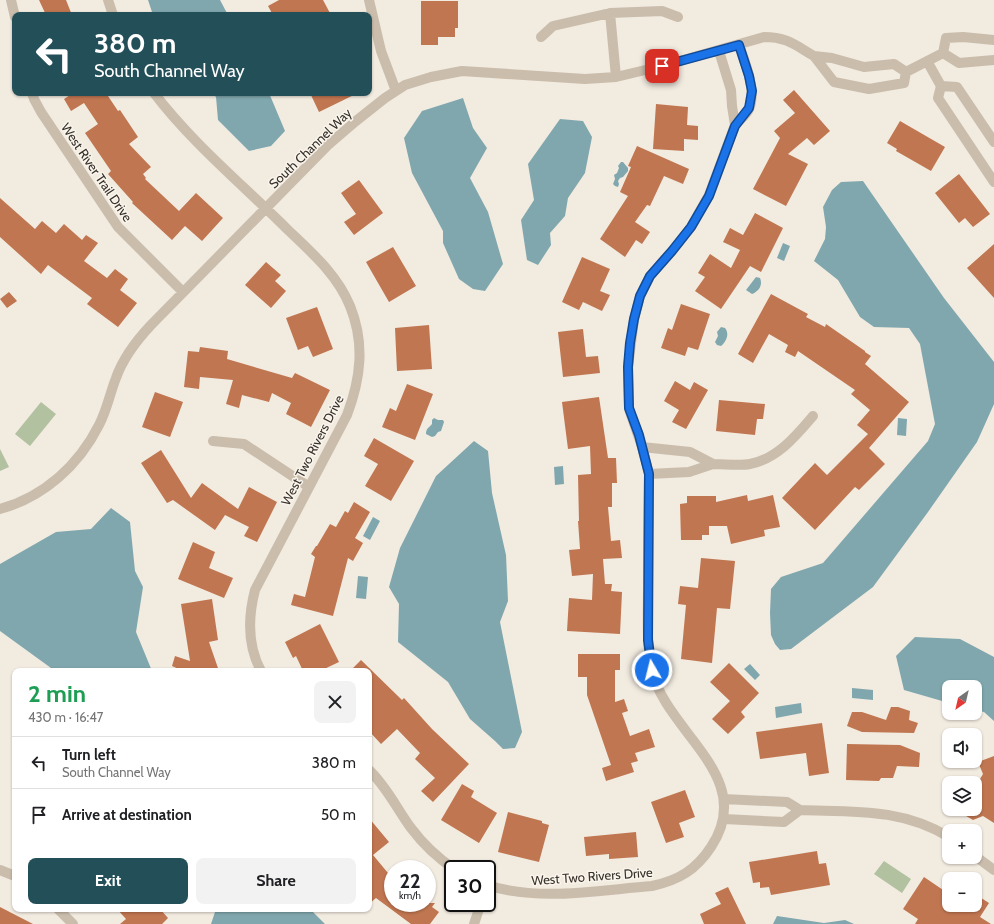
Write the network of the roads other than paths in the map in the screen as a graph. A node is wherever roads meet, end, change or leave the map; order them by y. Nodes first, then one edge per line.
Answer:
1 (11, 0) edge
2 (108, 0) edge
3 (369, 0) edge
4 (14, 12) edge
5 (112, 12) edge
6 (372, 12) edge
7 (372, 13) edge
8 (610, 13) junction
9 (678, 17) dead end
10 (541, 37) dead end
11 (994, 40) edge
12 (739, 45) junction
13 (719, 51) junction
14 (944, 52) junction
15 (814, 56) junction
16 (994, 60) edge
17 (927, 61) junction
18 (906, 72) junction
19 (616, 77) junction
20 (941, 86) junction
21 (396, 91) junction
22 (33, 96) edge
23 (156, 96) edge
24 (735, 126) junction
25 (994, 142) edge
26 (994, 182) edge
27 (266, 208) junction
28 (183, 292) junction
29 (813, 416) dead end
30 (213, 441) dead end
31 (642, 447) junction
32 (713, 464) junction
33 (649, 474) junction
34 (309, 487) junction
35 (0, 509) edge
36 (259, 668) edge
37 (372, 773) edge
38 (724, 799) junction
39 (800, 810) junction
40 (724, 819) junction
41 (942, 833) edge
42 (444, 861) edge
43 (982, 861) edge
44 (0, 870) edge
45 (994, 870) edge
46 (12, 875) edge
47 (496, 888) edge
48 (61, 912) edge
49 (478, 912) edge
50 (73, 924) edge
51 (474, 924) edge

1 - 4 street
2 - 5 street
3 - 6 street
7 - 21 street
8 - 9 street
8 - 10 street
8 - 19 street
11 - 14 street
12 - 13 street, South Channel Way
12 - 15 street, South Channel Way
12 - 24 street
13 - 19 street, South Channel Way
13 - 24 street
14 - 16 street
14 - 17 street, South Channel Way
15 - 18 street, South Channel Way
15 - 18 street, South Channel Way
17 - 18 street, South Channel Way
17 - 20 street
19 - 21 street, South Channel Way
20 - 25 street
20 - 26 street
21 - 27 street, South Channel Way
22 - 28 street, West River Trail Drive
23 - 27 street, West Two Rivers Drive
24 - 31 street, West Two Rivers Drive
27 - 28 street, South Channel Way
27 - 34 street, West Two Rivers Drive
28 - 35 street, South Channel Way
29 - 32 street
30 - 34 street
31 - 32 street
31 - 33 street, West Two Rivers Drive
32 - 33 street
33 - 38 street, West Two Rivers Drive
34 - 36 street, West Two Rivers Drive
37 - 42 street
38 - 39 street
38 - 40 street, West Two Rivers Drive
39 - 40 street
39 - 41 street
40 - 47 street, West Two Rivers Drive
43 - 45 street
44 - 46 street
48 - 50 street
49 - 51 street

